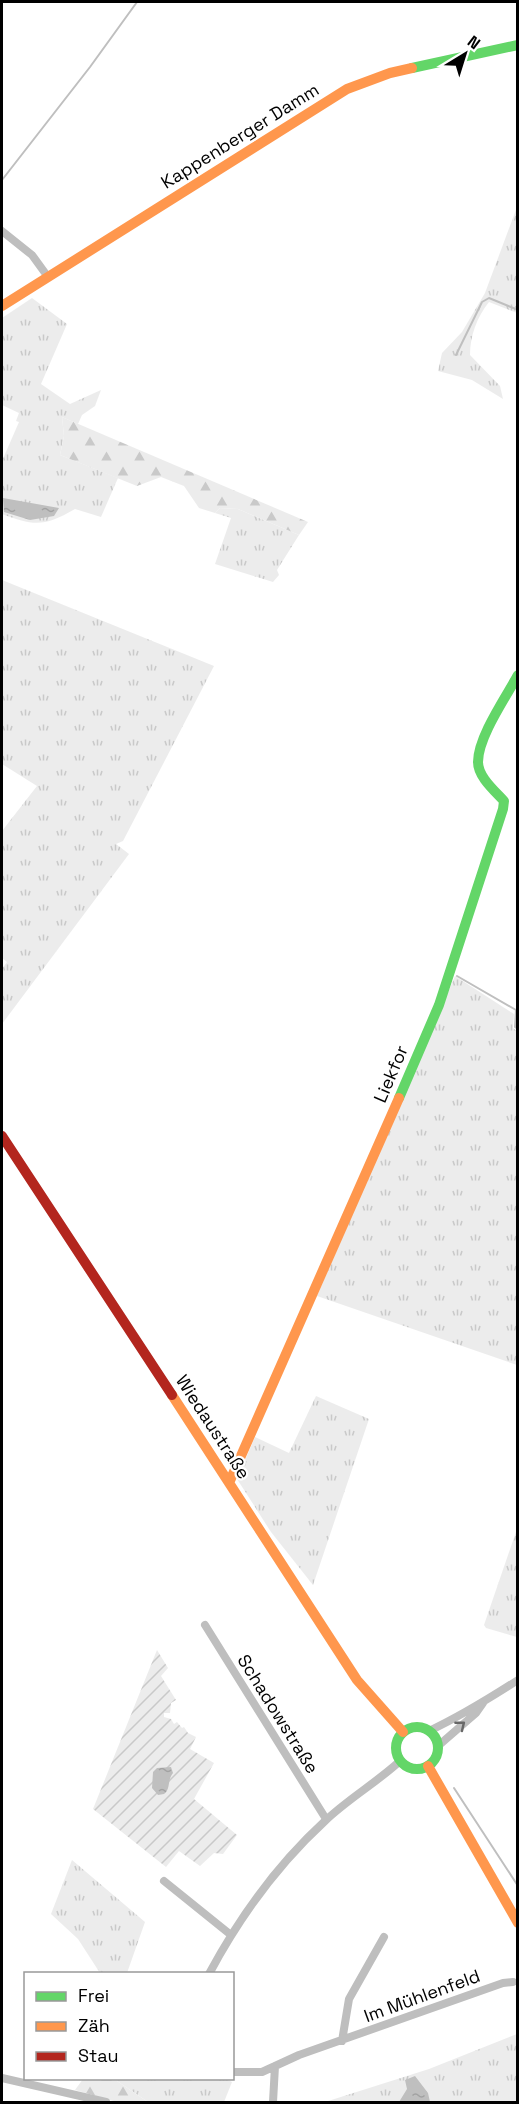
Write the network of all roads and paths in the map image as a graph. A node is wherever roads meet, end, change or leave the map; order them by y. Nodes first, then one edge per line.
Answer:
1 (518, 45) edge
2 (2, 231) edge
3 (48, 277) junction
4 (2, 306) edge
5 (518, 675) edge
6 (2, 1136) edge
7 (229, 1483) junction
8 (205, 1625) dead end
9 (518, 1680) edge
10 (483, 1703) junction
11 (429, 1731) junction
12 (403, 1732) junction
13 (438, 1746) junction
14 (400, 1761) junction
15 (428, 1766) junction
16 (326, 1819) junction
17 (164, 1881) dead end
18 (518, 1923) edge
19 (231, 1935) junction
20 (384, 1937) dead end
21 (211, 1972) edge
22 (513, 1982) dead end
23 (342, 2041) junction
24 (275, 2066) junction
25 (234, 2072) edge
26 (2, 2078) edge
27 (106, 2103) edge
28 (273, 2103) edge

1 - 3 main road, Kappenberger Damm
2 - 3 street
3 - 4 main road, Kappenberger Damm
5 - 7 main road, Liekfor
6 - 7 main road, Wiedaustraße
7 - 12 main road, Wiedaustraße
8 - 16 street, Schadowstraße
9 - 10 street
10 - 11 street
13 -> 10 street
11 - 12 main road
11 - 13 main road
12 - 14 main road
13 - 15 main road
14 - 15 main road
14 - 16 street
15 - 18 main road
16 - 19 street
17 - 19 street
19 - 21 street
20 - 23 street, Im Mühlenfeld
22 - 23 street, Im Mühlenfeld
23 - 24 street, Im Mühlenfeld
24 - 25 street, Im Mühlenfeld
24 - 28 street
26 - 27 street

